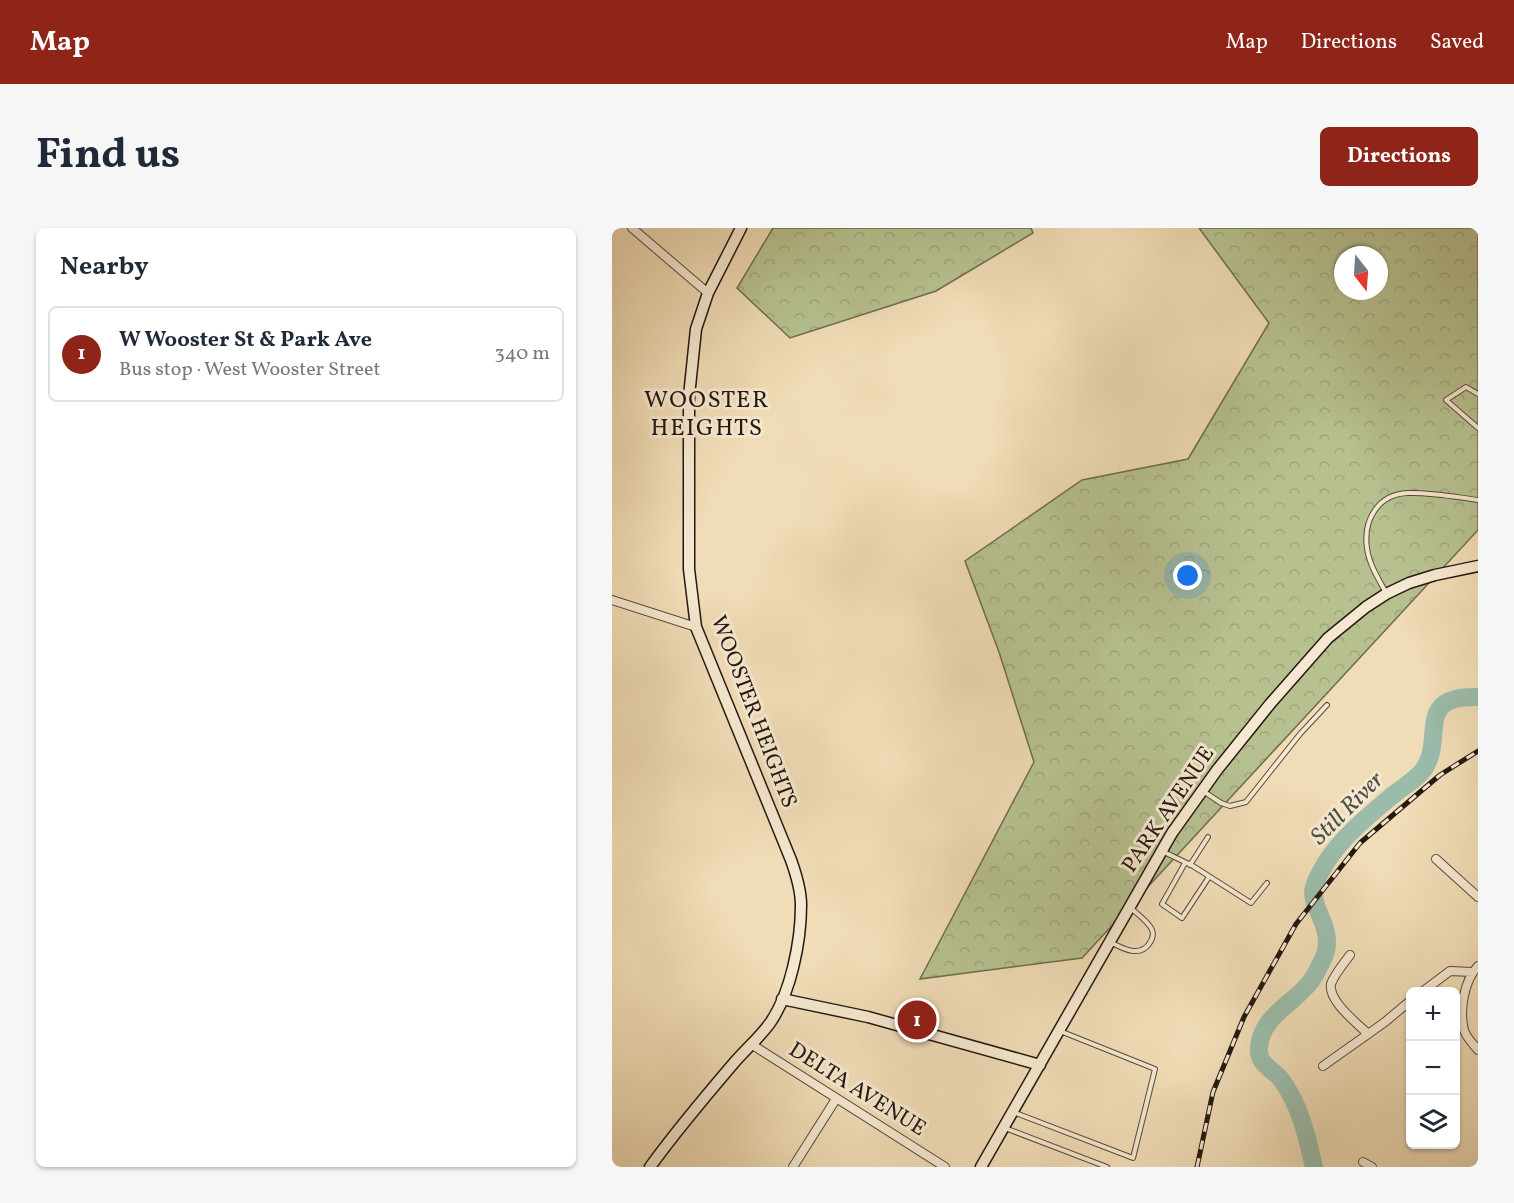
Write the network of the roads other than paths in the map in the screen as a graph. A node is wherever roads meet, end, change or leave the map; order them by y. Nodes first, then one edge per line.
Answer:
1 (632, 228) edge
2 (741, 228) edge
3 (708, 293) junction
4 (1478, 394) edge
5 (1478, 428) edge
6 (1478, 500) edge
7 (1478, 567) edge
8 (1386, 594) junction
9 (612, 600) edge
10 (696, 627) junction
11 (1327, 705) dead end
12 (1202, 790) junction
13 (1209, 837) dead end
14 (1161, 850) junction
15 (1436, 859) dead end
16 (1188, 864) junction
17 (1209, 877) junction
18 (1267, 883) dead end
19 (1478, 897) edge
20 (1129, 906) junction
21 (1109, 942) junction
22 (1350, 955) dead end
23 (1475, 969) edge
24 (1429, 987) edge
25 (782, 999) junction
26 (1406, 1004) edge
27 (1059, 1031) junction
28 (1368, 1034) junction
29 (751, 1044) junction
30 (1478, 1050) edge
31 (1040, 1065) junction
32 (1323, 1066) dead end
33 (836, 1099) junction
34 (1013, 1112) junction
35 (1004, 1127) junction
36 (1364, 1162) dead end
37 (650, 1167) edge
38 (793, 1167) edge
39 (945, 1167) edge
40 (981, 1167) edge
41 (1107, 1167) edge
42 (1372, 1167) edge

1 - 3 street
2 - 3 main road, WOOSTER HEIGHTS
3 - 10 main road, WOOSTER HEIGHTS
4 - 5 lane
6 - 8 lane
7 - 8 main road, PARK AVENUE
8 - 12 main road, PARK AVENUE
9 - 10 street
10 - 25 main road, WOOSTER HEIGHTS
11 - 12 lane
12 - 14 main road, PARK AVENUE
13 - 16 lane
14 - 16 lane
14 - 20 main road, PARK AVENUE
15 - 19 street
16 - 17 lane
16 - 17 lane
17 - 18 lane
20 - 21 main road, PARK AVENUE
20 - 21 lane
21 - 27 main road, PARK AVENUE
22 - 28 street
23 - 24 street
23 - 30 street
25 - 29 main road, WOOSTER HEIGHTS
25 - 31 main road
26 - 28 street
27 - 31 main road, PARK AVENUE
27 - 34 lane
28 - 32 street
29 - 33 street, DELTA AVENUE
29 - 37 main road, WOOSTER HEIGHTS
31 - 34 main road, PARK AVENUE
33 - 38 street
33 - 39 street, DELTA AVENUE
34 - 35 main road, PARK AVENUE
35 - 40 main road, PARK AVENUE
35 - 41 lane
36 - 42 street

